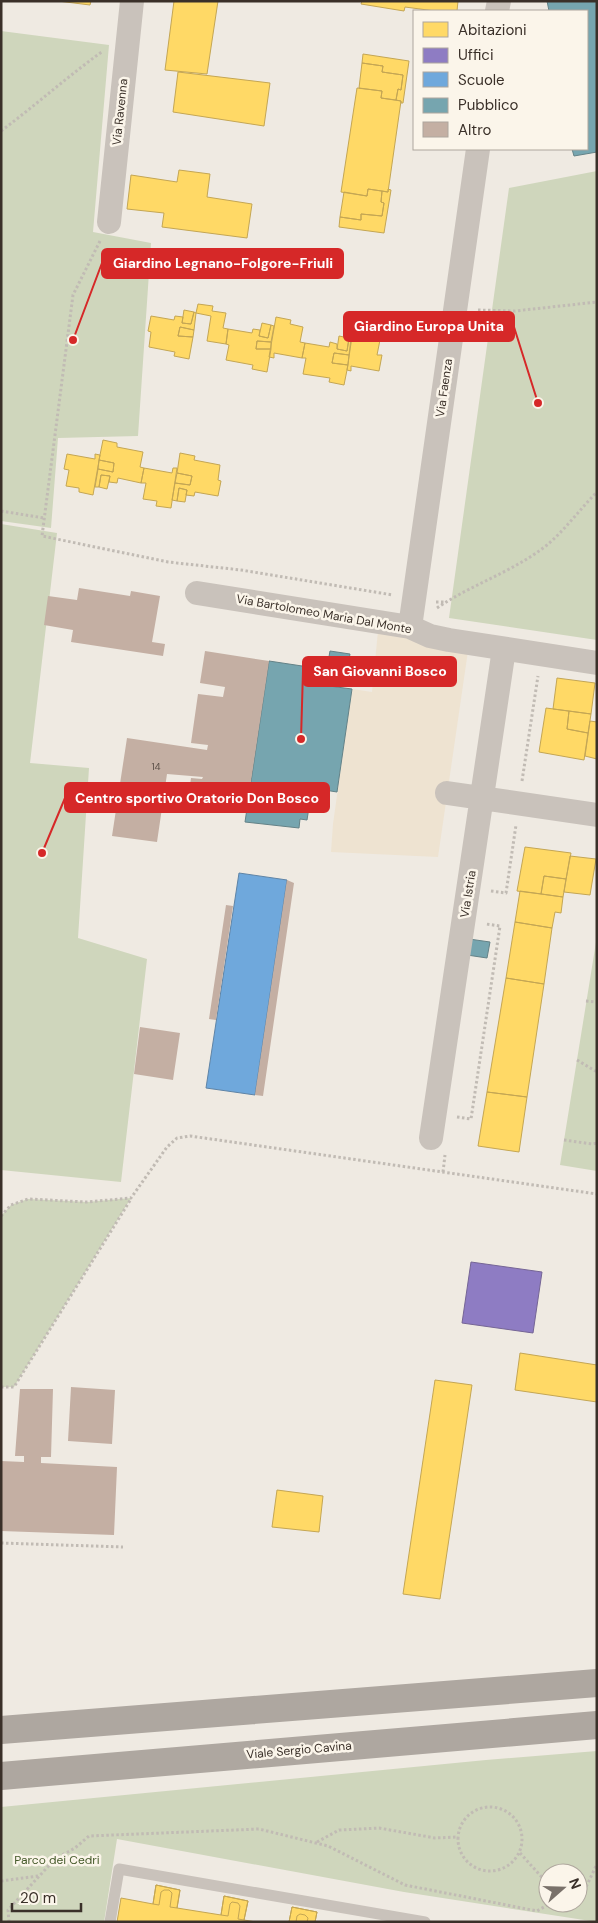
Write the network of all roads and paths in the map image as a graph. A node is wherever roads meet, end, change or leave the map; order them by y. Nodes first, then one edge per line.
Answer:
1 (132, 1) edge
2 (128, 34) junction
3 (1, 130) edge
4 (478, 150) edge
5 (109, 222) joint
6 (597, 302) edge
7 (455, 309) junction
8 (597, 492) edge
9 (1, 511) edge
10 (44, 518) junction
11 (197, 593) dead end
12 (414, 599) junction
13 (445, 602) junction
14 (410, 626) junction
15 (504, 649) junction
16 (597, 663) edge
17 (539, 669) dead end
18 (447, 793) dead end
19 (482, 798) junction
20 (519, 804) junction
21 (597, 815) edge
22 (484, 890) dead end
23 (480, 923) dead end
24 (586, 1001) dead end
25 (597, 1002) edge
26 (577, 1060) dead end
27 (597, 1072) edge
28 (450, 1116) dead end
29 (431, 1138) dead end
30 (564, 1140) dead end
31 (597, 1142) edge
32 (597, 1194) edge
33 (131, 1198) junction
34 (1, 1216) edge
35 (1, 1387) edge
36 (1, 1543) edge
37 (123, 1547) dead end
38 (597, 1683) edge
39 (597, 1725) edge
40 (1, 1730) edge
41 (1, 1776) edge
42 (457, 1837) junction
43 (316, 1843) junction
44 (520, 1853) junction
45 (597, 1864) edge
46 (538, 1873) edge
47 (38, 1876) junction
48 (1, 1882) edge
49 (588, 1883) edge
50 (538, 1910) edge
51 (9, 1922) edge
52 (110, 1922) edge
53 (425, 1922) edge

1 - 2 street, Via Ravenna
2 - 3 path
2 - 5 street, Via Ravenna
4 - 7 street, Via Faenza
5 - 10 path
6 - 7 path
7 - 12 street, Via Faenza
8 - 13 path
9 - 10 path
10 - 12 path
11 - 14 street, Via Bartolomeo Maria Dal Monte
12 - 13 path
12 - 14 street, Via Faenza
13 - 14 path
14 - 15 street, Via Bartolomeo Maria Dal Monte
15 - 16 street, Via Bartolomeo Maria Dal Monte
15 - 19 street, Via Istria
17 - 20 path
18 - 19 street
19 - 20 street
19 - 29 street, Via Istria
20 - 21 street
20 - 22 path
23 - 28 path
24 - 25 path
26 - 27 path
30 - 31 path
32 - 33 path
33 - 34 path
33 - 35 path
36 - 37 path
38 - 40 main road
39 - 41 main road, Viale Sergio Cavina
42 - 43 path
42 - 44 path
42 - 44 path
43 - 47 path
43 - 50 path
44 - 46 path
45 - 49 path
47 - 48 path
47 - 51 path
52 - 53 lane

